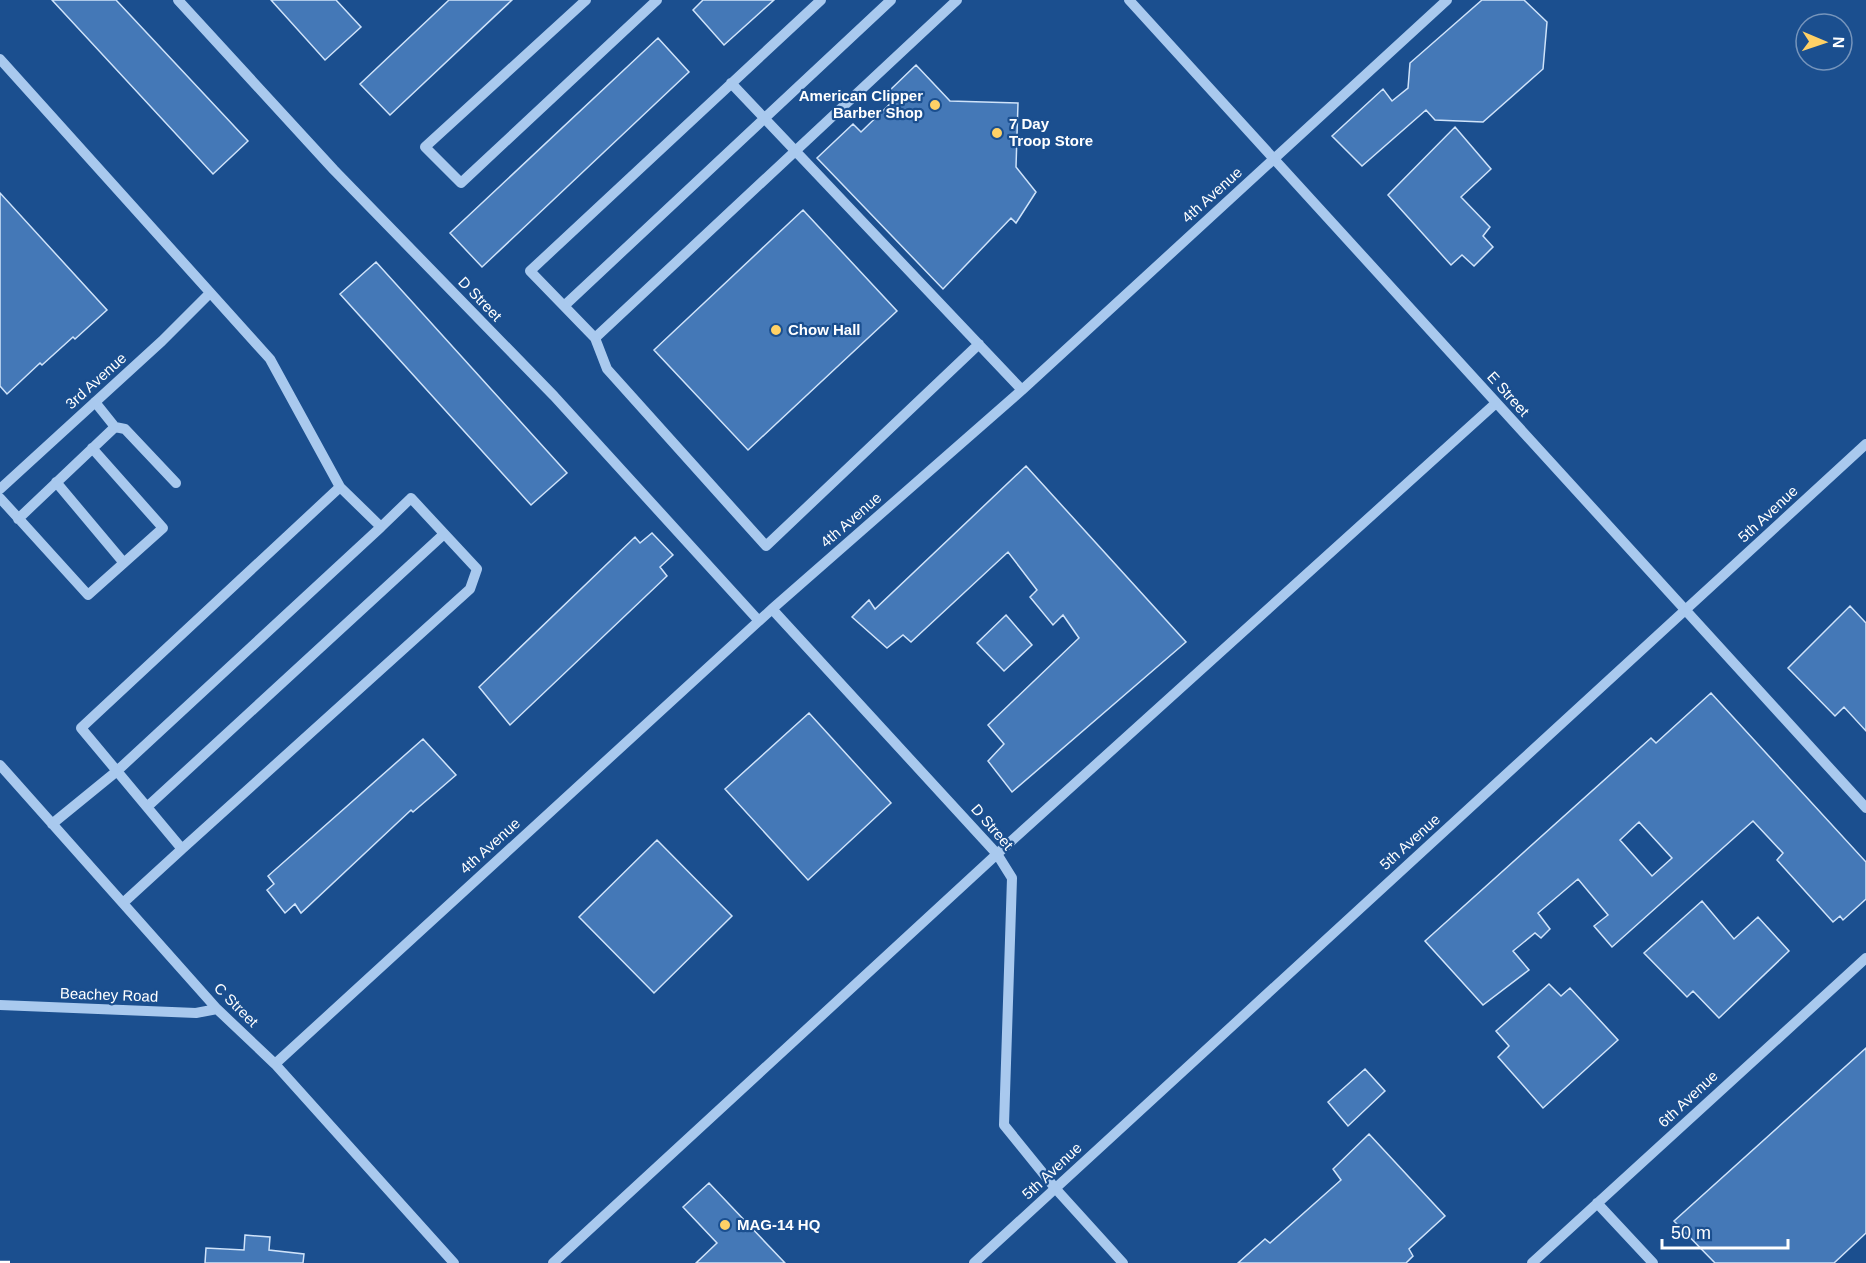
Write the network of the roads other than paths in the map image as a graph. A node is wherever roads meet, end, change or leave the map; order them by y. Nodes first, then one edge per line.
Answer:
1 (178, 0) edge
2 (586, 0) edge
3 (657, 0) edge
4 (820, 0) edge
5 (891, 0) edge
6 (957, 0) edge
7 (1128, 0) edge
8 (1447, 0) edge
9 (0, 59) edge
10 (731, 83) junction
11 (765, 118) junction
12 (795, 151) junction
13 (1274, 159) junction
14 (210, 293) junction
15 (564, 306) junction
16 (595, 338) junction
17 (979, 344) junction
18 (1022, 390) junction
19 (95, 402) junction
20 (1496, 402) junction
21 (115, 427) junction
22 (1866, 444) edge
23 (92, 448) junction
24 (56, 482) junction
25 (176, 483) dead end
26 (340, 487) junction
27 (0, 489) edge
28 (0, 498) edge
29 (18, 519) junction
30 (381, 527) junction
31 (444, 534) junction
32 (124, 563) junction
33 (772, 609) junction
34 (1685, 609) junction
35 (759, 621) junction
36 (0, 765) edge
37 (117, 771) junction
38 (147, 807) junction
39 (1866, 808) edge
40 (52, 824) junction
41 (182, 849) junction
42 (997, 854) junction
43 (123, 903) junction
44 (1866, 958) edge
45 (0, 1005) edge
46 (217, 1009) junction
47 (275, 1064) junction
48 (1055, 1188) junction
49 (1597, 1203) junction
50 (454, 1263) edge
51 (553, 1263) edge
52 (974, 1263) edge
53 (1123, 1263) edge
54 (1532, 1263) edge
55 (1653, 1263) edge

1 - 35 street, D Street
2 - 3 street
4 - 10 street
5 - 11 street
6 - 12 street
7 - 13 street, E Street
8 - 13 street, 4th Avenue
9 - 14 street
10 - 11 street
10 - 15 street
11 - 12 street
11 - 15 street
12 - 16 street
12 - 17 street
13 - 18 street, 4th Avenue
13 - 20 street, E Street
14 - 19 street, 3rd Avenue
14 - 26 street
15 - 16 street
16 - 17 street
17 - 18 street
18 - 33 street, 4th Avenue
19 - 21 street
19 - 27 street, 3rd Avenue
20 - 34 street, E Street
20 - 42 street
21 - 23 street
21 - 25 street
22 - 34 street, 5th Avenue
23 - 24 street
23 - 32 street
24 - 29 street
24 - 32 street
26 - 30 street
26 - 37 street
28 - 29 street
29 - 32 street
30 - 31 street
30 - 37 street
31 - 38 street
31 - 41 street
33 - 35 street, 4th Avenue
33 - 42 street, D Street
34 - 39 street, E Street
34 - 48 street, 5th Avenue
35 - 47 street, 4th Avenue
36 - 40 street, C Street
37 - 38 street
37 - 40 street
38 - 41 street
40 - 43 street, C Street
41 - 43 street
42 - 48 street, D Street
42 - 51 street
43 - 46 street, C Street
44 - 49 street, 6th Avenue
45 - 46 street, Beachey Road
46 - 47 street, C Street
47 - 50 street, C Street
48 - 52 street, 5th Avenue
48 - 53 street, D Street
49 - 54 street, 6th Avenue
49 - 55 street

